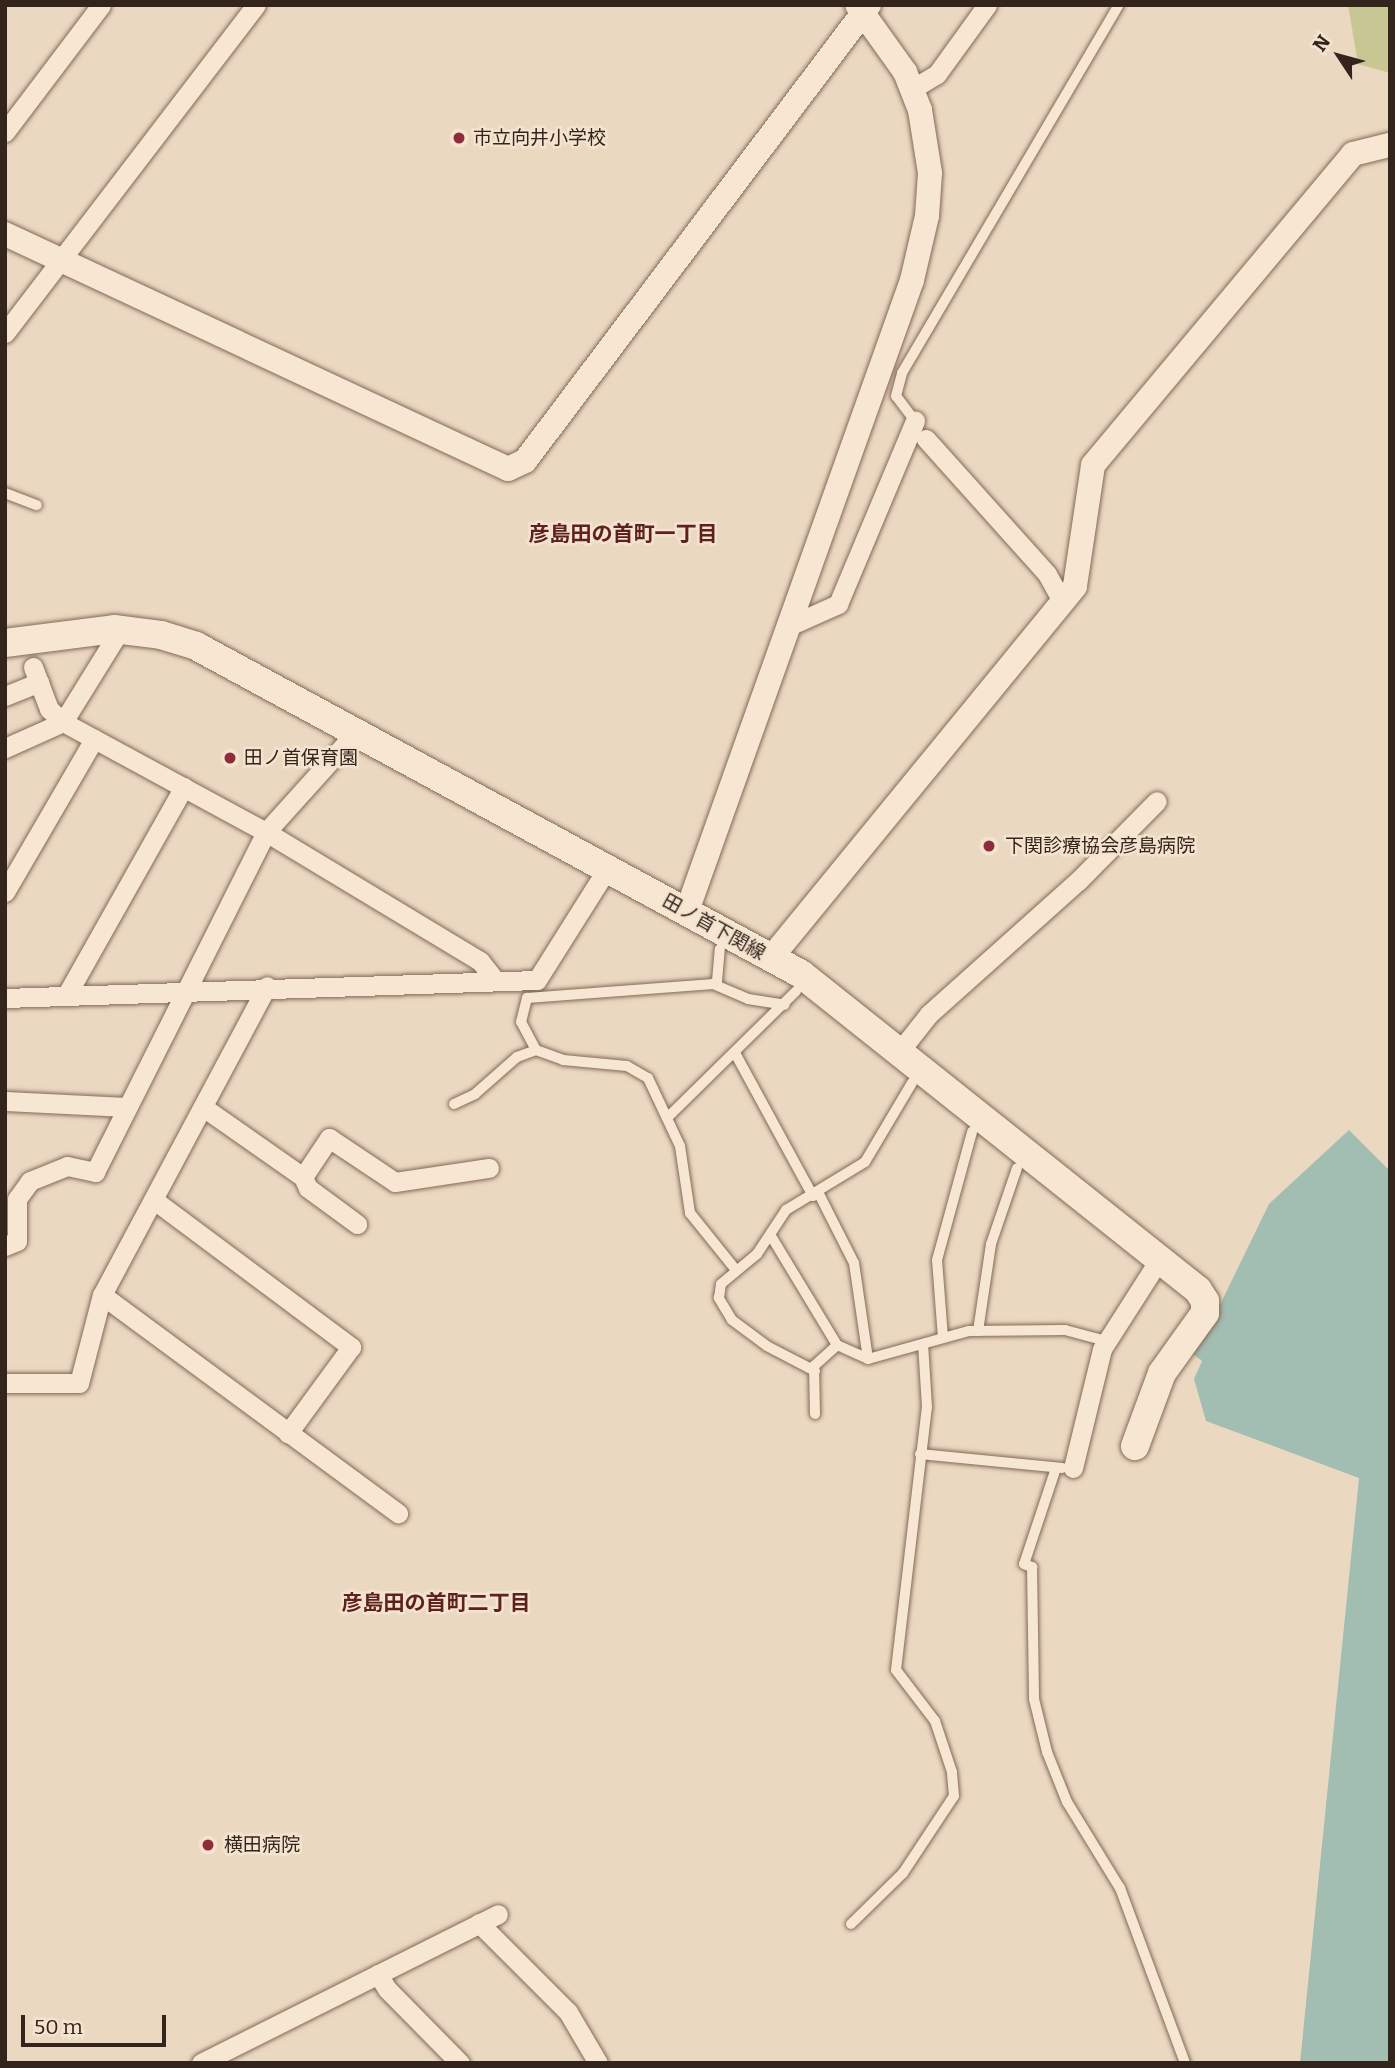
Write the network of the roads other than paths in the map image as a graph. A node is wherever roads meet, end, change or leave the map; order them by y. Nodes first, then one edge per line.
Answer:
1 (101, 5) edge
2 (256, 5) edge
3 (987, 5) edge
4 (1119, 5) edge
5 (863, 7) edge
6 (912, 89) junction
7 (5, 132) edge
8 (1390, 145) edge
9 (5, 234) edge
10 (60, 259) junction
11 (5, 333) edge
12 (915, 421) joint
13 (926, 439) dead end
14 (5, 493) edge
15 (37, 505) dead end
16 (1063, 603) junction
17 (789, 626) junction
18 (120, 630) junction
19 (5, 643) edge
20 (5, 696) edge
21 (62, 722) junction
22 (355, 733) junction
23 (94, 739) junction
24 (5, 748) edge
25 (184, 788) junction
26 (1157, 802) dead end
27 (266, 832) junction
28 (607, 869) junction
29 (5, 892) edge
30 (687, 911) junction
31 (720, 949) dead end
32 (771, 958) junction
33 (495, 980) junction
34 (713, 984) junction
35 (267, 986) junction
36 (186, 989) junction
37 (796, 991) dead end
38 (66, 996) junction
39 (5, 998) edge
40 (785, 1006) junction
41 (536, 1050) junction
42 (899, 1052) junction
43 (735, 1053) junction
44 (912, 1083) dead end
45 (5, 1101) edge
46 (454, 1104) dead end
47 (127, 1107) junction
48 (202, 1107) junction
49 (669, 1116) junction
50 (972, 1132) dead end
51 (489, 1168) dead end
52 (1017, 1168) dead end
53 (303, 1177) junction
54 (816, 1195) junction
55 (154, 1200) junction
56 (357, 1224) dead end
57 (771, 1236) junction
58 (5, 1246) edge
59 (1159, 1260) junction
60 (736, 1270) junction
61 (102, 1295) junction
62 (978, 1331) junction
63 (943, 1338) junction
64 (1106, 1341) junction
65 (923, 1344) junction
66 (837, 1345) junction
67 (868, 1359) junction
68 (814, 1371) junction
69 (5, 1383) edge
70 (815, 1414) dead end
71 (288, 1433) junction
72 (1135, 1446) dead end
73 (920, 1454) junction
74 (1064, 1468) junction
75 (398, 1513) dead end
76 (498, 1914) dead end
77 (479, 1923) junction
78 (852, 1924) dead end
79 (378, 1974) junction
80 (456, 2058) edge
81 (201, 2063) edge
82 (432, 2063) edge
83 (598, 2063) edge
84 (1185, 2063) edge

1 - 7 street
2 - 10 street
3 - 6 street
4 - 12 lane
5 - 6 street
5 - 10 street
6 - 17 street
8 - 16 street
9 - 10 street
10 - 11 street
12 - 17 street
13 - 16 street
14 - 15 lane
16 - 32 street
17 - 30 street
18 - 19 main road, 田ノ首下関線
18 - 21 street
18 - 22 main road, 田ノ首下関線
20 - 21 street
21 - 23 street
21 - 24 street
22 - 27 street
22 - 28 main road, 田ノ首下関線
23 - 25 street
23 - 29 street
25 - 27 street
25 - 38 street
26 - 42 street
27 - 33 street
27 - 36 street
28 - 30 main road, 田ノ首下関線
28 - 33 street
30 - 32 main road, 田ノ首下関線
31 - 34 lane
32 - 42 main road, 田ノ首下関線
33 - 35 street
34 - 40 lane
34 - 41 lane
35 - 36 street
35 - 48 street
36 - 38 street
36 - 47 street
37 - 40 lane
38 - 39 street
40 - 43 lane
41 - 46 lane
41 - 49 lane
42 - 59 main road, 田ノ首下関線
43 - 49 lane
43 - 54 lane
44 - 54 lane
45 - 47 street
47 - 58 street
48 - 53 street
48 - 55 street
49 - 60 lane
50 - 63 lane
51 - 53 street
52 - 62 lane
53 - 56 street
54 - 57 lane
54 - 67 lane
55 - 61 street
55 - 71 street
57 - 60 lane
57 - 66 lane
59 - 64 street
59 - 72 main road, 田ノ首下関線
60 - 68 lane
61 - 69 street
61 - 71 street
62 - 63 lane
62 - 64 lane
63 - 65 lane
64 - 74 street
65 - 67 lane
65 - 73 lane
66 - 67 lane
66 - 68 lane
68 - 70 lane
71 - 75 street
73 - 74 lane
73 - 78 lane
74 - 84 lane
76 - 77 street
77 - 79 street
77 - 83 street
79 - 80 street
79 - 81 street
80 - 82 street

